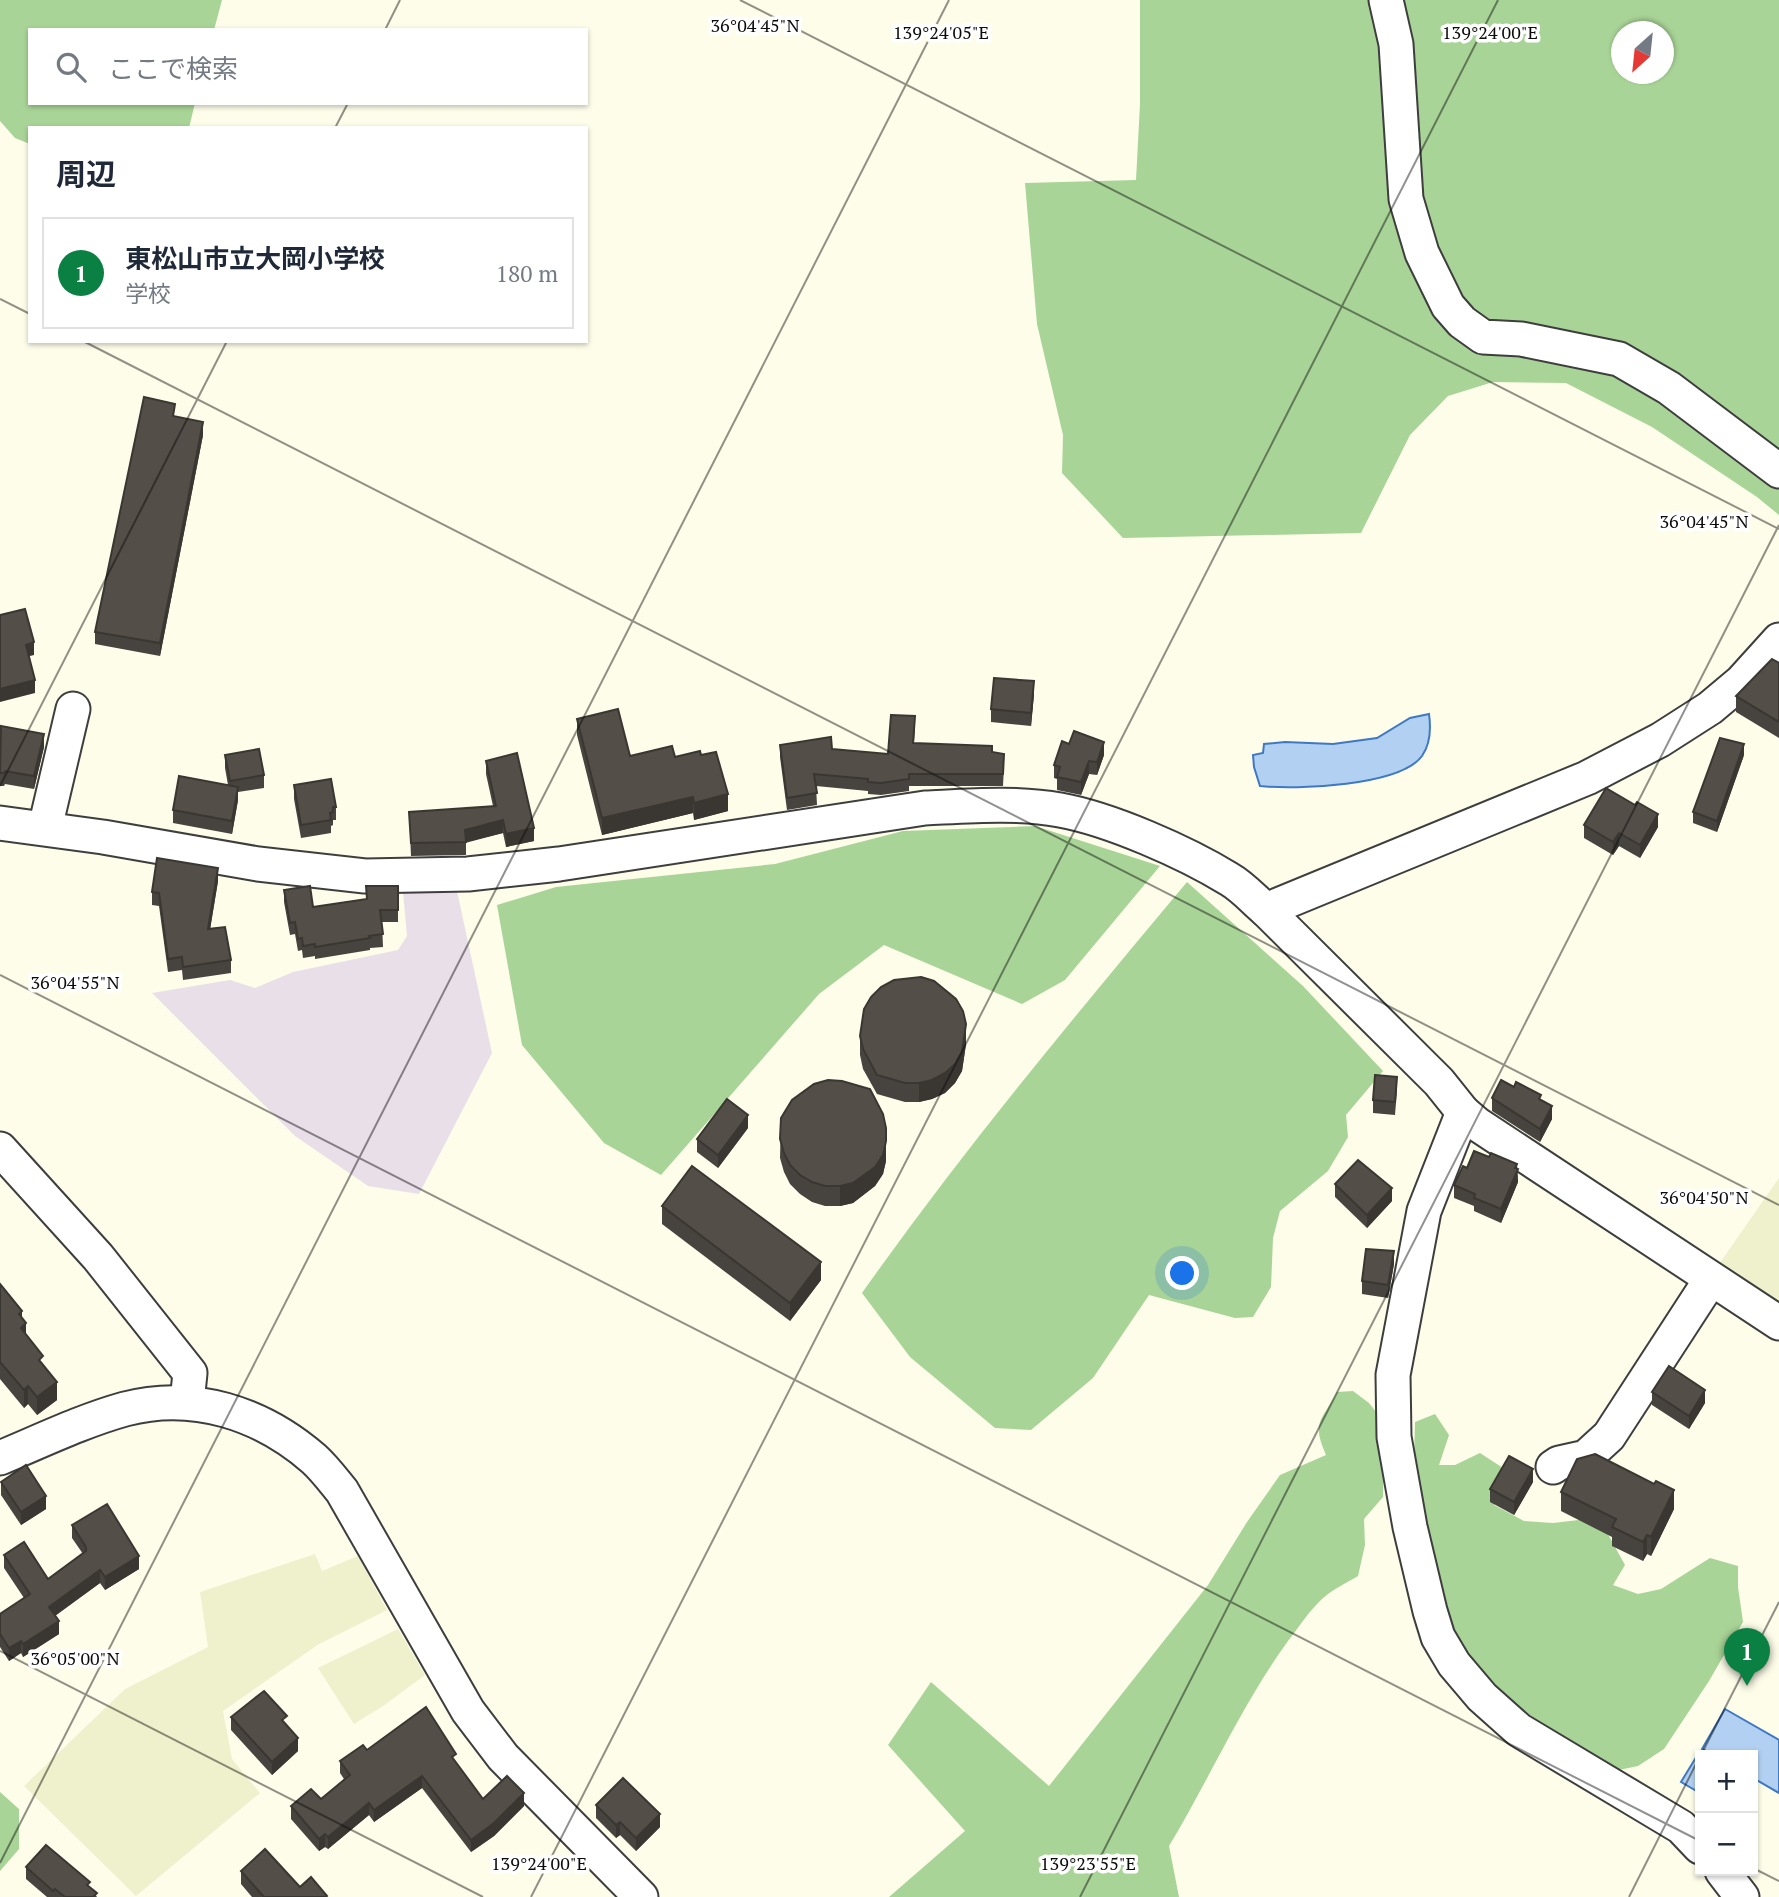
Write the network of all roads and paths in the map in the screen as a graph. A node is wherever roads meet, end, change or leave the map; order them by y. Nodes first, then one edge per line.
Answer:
1 (1387, 0) edge
2 (1779, 471) edge
3 (1779, 640) edge
4 (73, 709) dead end
5 (0, 823) edge
6 (45, 828) junction
7 (1266, 910) junction
8 (1462, 1112) junction
9 (0, 1149) edge
10 (1711, 1279) junction
11 (1779, 1323) edge
12 (187, 1402) junction
13 (0, 1458) edge
14 (1553, 1467) dead end
15 (1695, 1841) edge
16 (1726, 1876) edge
17 (641, 1897) edge
18 (1742, 1897) edge

1 - 2 street
3 - 7 street
4 - 6 street
5 - 6 street
6 - 7 street
7 - 8 street
8 - 10 street
8 - 15 street
9 - 12 street
10 - 11 street
10 - 14 street
12 - 13 street
12 - 17 street
16 - 18 street

